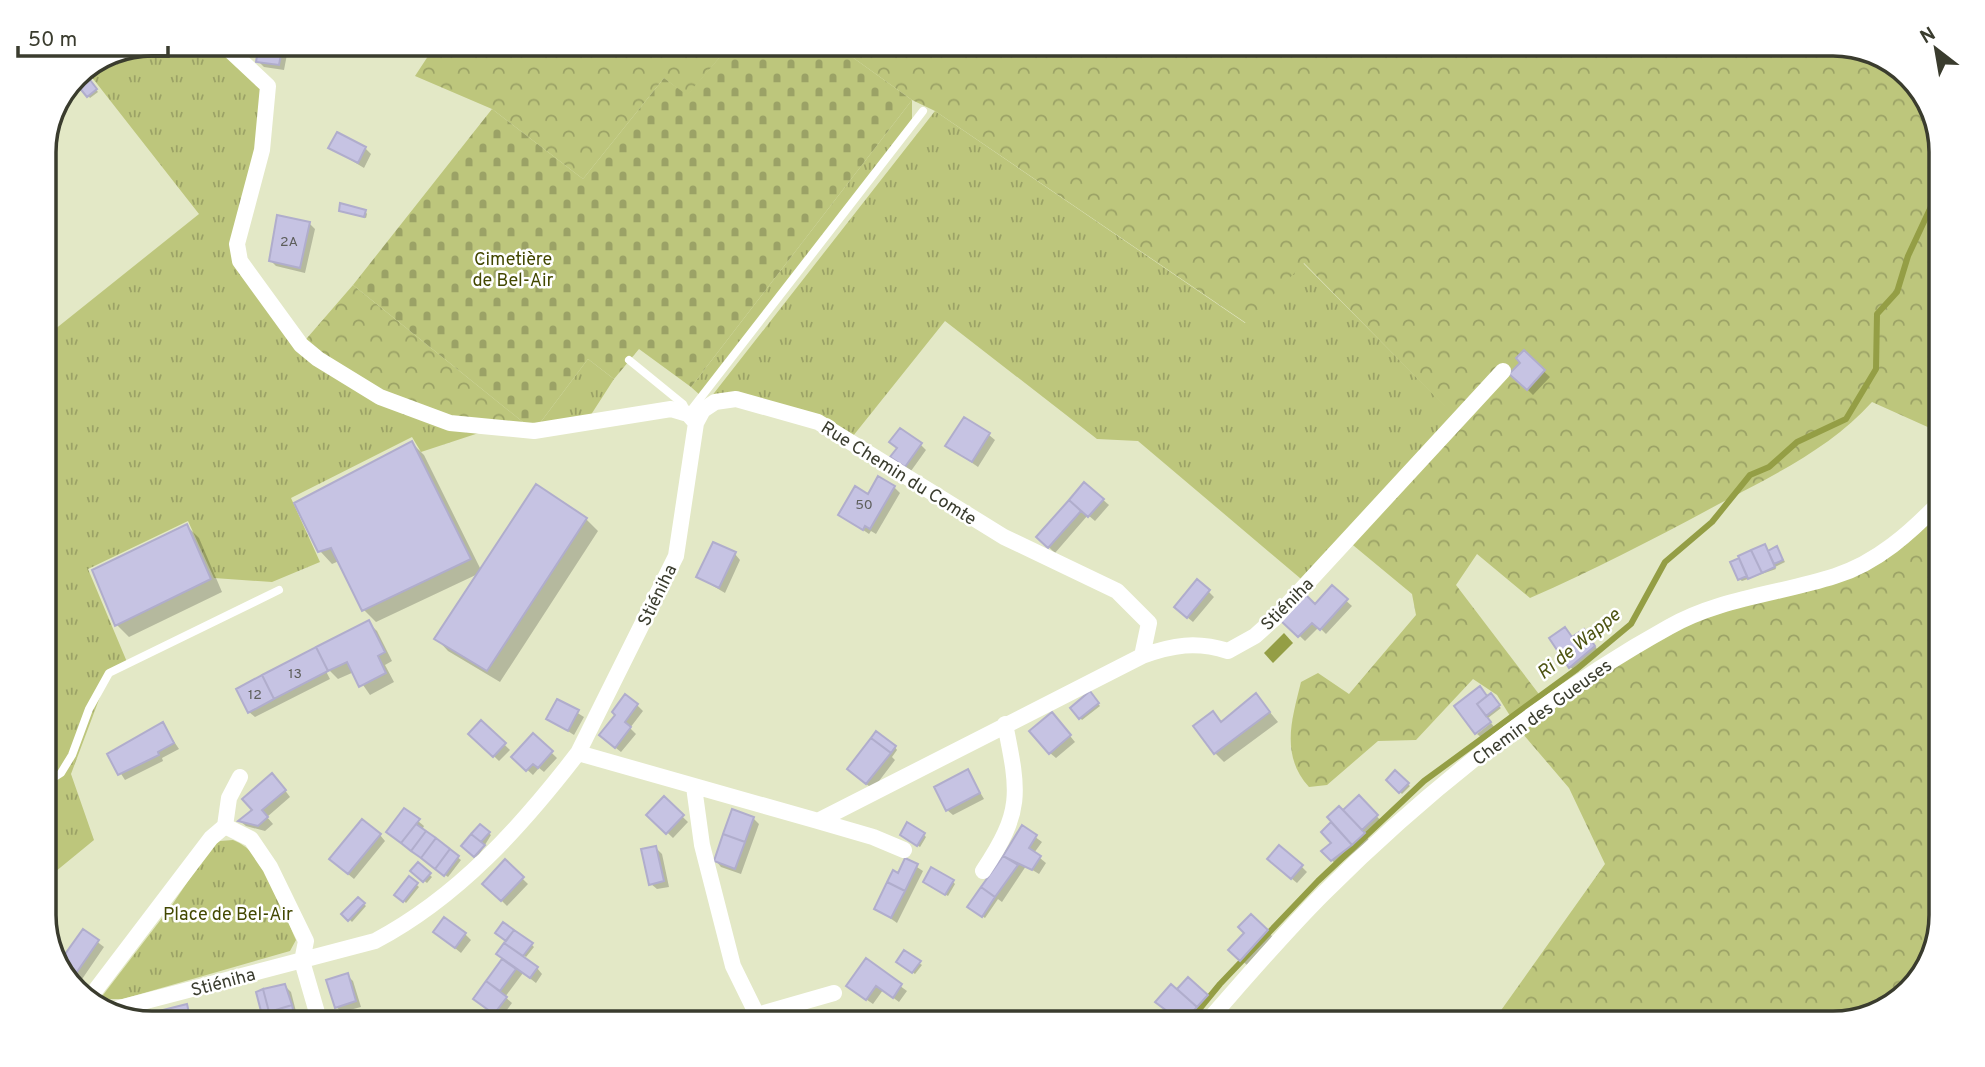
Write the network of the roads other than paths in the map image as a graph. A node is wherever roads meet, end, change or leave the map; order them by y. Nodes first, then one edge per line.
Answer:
1 (236, 56) edge
2 (923, 111) dead end
3 (629, 360) dead end
4 (1503, 371) dead end
5 (692, 419) junction
6 (1929, 512) edge
7 (279, 590) dead end
8 (1142, 656) junction
9 (1005, 724) junction
10 (578, 753) junction
11 (56, 776) edge
12 (240, 777) dead end
13 (694, 787) junction
14 (818, 821) junction
15 (225, 827) junction
16 (904, 850) dead end
17 (983, 871) dead end
18 (302, 961) junction
19 (94, 992) edge
20 (834, 993) dead end
21 (124, 1007) edge
22 (317, 1011) edge
23 (755, 1011) edge
24 (782, 1011) edge
25 (1217, 1011) edge

1 - 5 street
2 - 5 lane
3 - 5 lane
4 - 8 street, Stiéniha
5 - 8 street, Rue Chemin du Comte
5 - 10 street, Stiéniha
6 - 25 street, Chemin des Gueuses
7 - 11 lane
8 - 9 street, Stiéniha
9 - 14 street, Stiéniha
9 - 17 street
10 - 13 street
10 - 18 street, Stiéniha
12 - 15 street
13 - 14 street
13 - 23 street
14 - 16 street
15 - 18 street
15 - 19 street
18 - 21 street, Stiéniha
18 - 22 street
20 - 24 street

